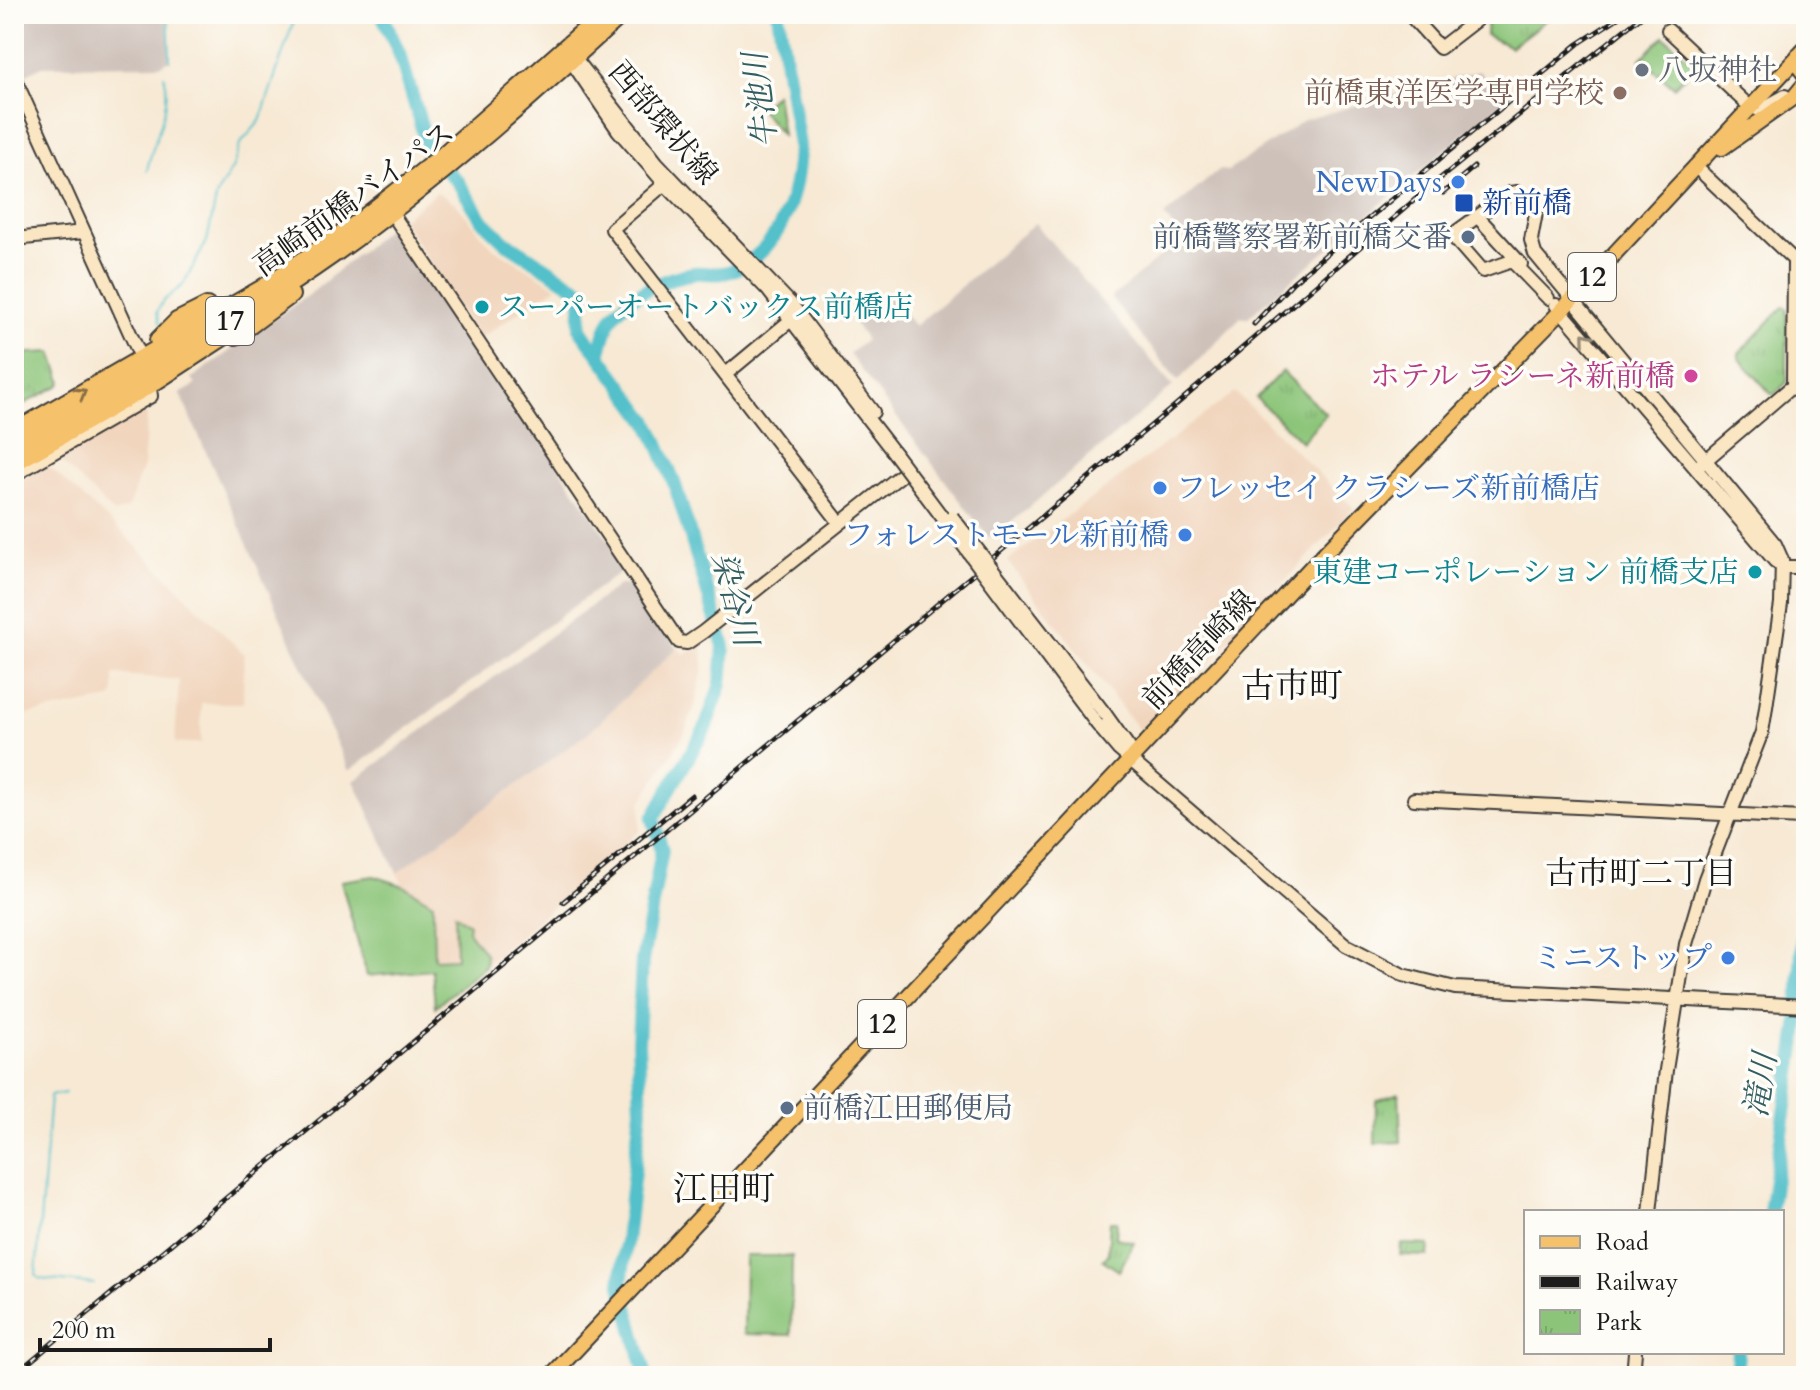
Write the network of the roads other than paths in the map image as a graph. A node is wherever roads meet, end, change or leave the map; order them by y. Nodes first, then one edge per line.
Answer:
1 (603, 14) edge
2 (622, 14) edge
3 (1409, 14) edge
4 (1484, 14) edge
5 (1668, 30) dead end
6 (1802, 52) edge
7 (570, 56) junction
8 (14, 77) edge
9 (1805, 82) edge
10 (1750, 107) junction
11 (20, 108) edge
12 (1698, 163) junction
13 (432, 172) junction
14 (668, 181) junction
15 (391, 212) junction
16 (1477, 216) junction
17 (84, 232) junction
18 (14, 239) edge
19 (339, 251) junction
20 (1800, 260) edge
21 (1548, 298) junction
22 (1572, 298) junction
23 (1561, 311) junction
24 (796, 317) junction
25 (148, 372) junction
26 (726, 374) junction
27 (1800, 387) edge
28 (37, 419) junction
29 (14, 423) edge
30 (14, 432) edge
31 (14, 448) edge
32 (14, 463) edge
33 (1701, 464) junction
34 (14, 475) edge
35 (900, 476) dead end
36 (840, 523) junction
37 (1782, 567) junction
38 (1806, 567) edge
39 (1132, 759) junction
40 (1414, 799) dead end
41 (1728, 815) junction
42 (1802, 818) dead end
43 (1676, 998) junction
44 (1806, 1006) edge
45 (1650, 1210) edge
46 (1635, 1354) edge
47 (551, 1376) edge
48 (1633, 1376) edge

1 - 7 highway, 高崎前橋バイパス / 17
2 - 7 highway, 高崎前橋バイパス / 17
3 - 4 street
5 - 10 street
6 - 9 main road
6 - 10 main road, 前橋高崎線 / 12
7 - 13 highway, 高崎前橋バイパス / 17
7 - 14 street, 西部環状線
8 - 11 street
9 - 10 street
9 - 12 main road
10 - 12 main road, 前橋高崎線 / 12
11 - 17 street
12 - 20 street
12 - 22 main road, 前橋高崎線 / 12
13 - 15 highway, 高崎前橋バイパス / 17
13 - 25 highway, 高崎前橋バイパス / 17
14 - 24 street, 西部環状線
14 - 26 street
15 - 19 highway, 高崎前橋バイパス / 17
15 - 36 street
16 - 21 street
16 - 21 street
16 - 22 street
17 - 18 street
17 - 25 street
19 - 25 highway, 高崎前橋バイパス / 17
19 - 25 highway
20 - 27 street
21 - 23 street
22 - 23 main road, 前橋高崎線 / 12
22 - 33 street
33 -> 23 street
23 - 39 main road, 前橋高崎線 / 12
24 - 26 street
24 - 39 street, bridge
28 -> 25 highway, 高崎前橋バイパス / 17
25 - 31 highway, 高崎前橋バイパス / 17
25 - 32 highway
25 - 34 street
26 - 36 street
27 - 33 street
28 - 29 highway
28 - 30 highway, 高崎前橋バイパス / 17
33 - 37 street
35 - 36 street
37 - 38 street
37 - 41 street
39 - 43 street
39 - 47 main road, 前橋高崎線 / 12
40 - 41 street
41 - 42 street
41 - 43 street
43 - 44 street
43 - 45 street
46 - 48 street

